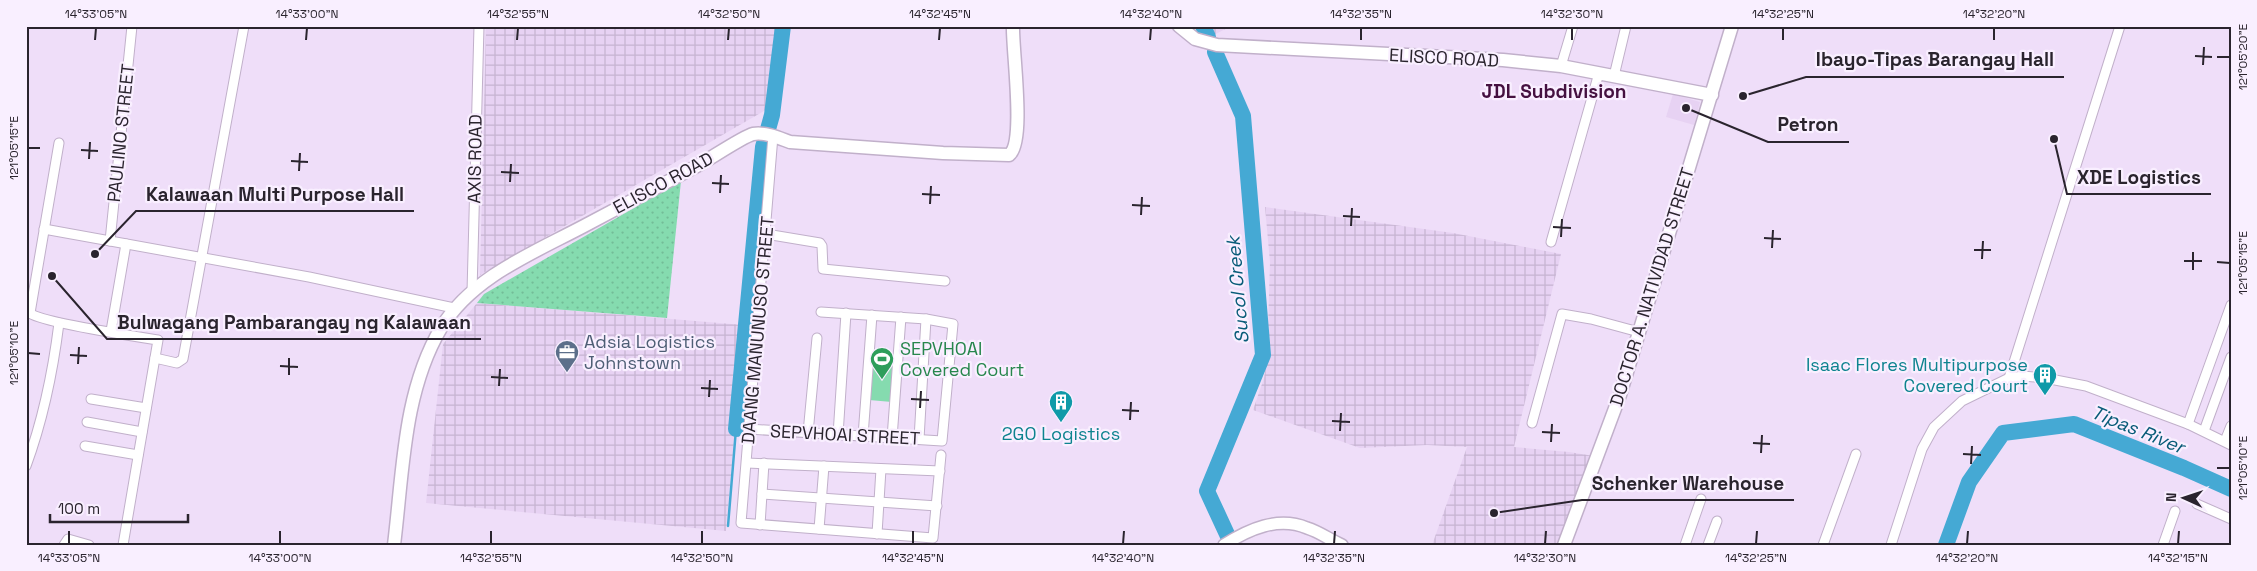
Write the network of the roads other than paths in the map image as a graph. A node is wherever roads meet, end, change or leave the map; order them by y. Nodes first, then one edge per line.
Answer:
1 (132, 26) edge
2 (244, 26) edge
3 (479, 26) edge
4 (1013, 26) edge
5 (1179, 26) edge
6 (1573, 26) edge
7 (1626, 26) edge
8 (1732, 26) edge
9 (2120, 26) edge
10 (1561, 66) junction
11 (1599, 73) junction
12 (1614, 76) junction
13 (1712, 95) junction
14 (768, 135) junction
15 (59, 143) dead end
16 (44, 230) junction
17 (766, 234) junction
18 (110, 241) junction
19 (1551, 242) dead end
20 (126, 244) junction
21 (202, 257) junction
22 (26, 271) edge
23 (37, 273) junction
24 (945, 281) dead end
25 (472, 292) junction
26 (2231, 305) edge
27 (454, 308) junction
28 (821, 312) dead end
29 (846, 313) junction
30 (872, 315) junction
31 (901, 317) junction
32 (926, 318) junction
33 (59, 323) junction
34 (112, 331) junction
35 (1639, 332) junction
36 (817, 338) dead end
37 (2231, 357) edge
38 (156, 358) junction
39 (2009, 378) junction
40 (91, 399) dead end
41 (146, 408) junction
42 (87, 422) dead end
43 (1532, 423) dead end
44 (2188, 424) junction
45 (2231, 426) edge
46 (748, 429) junction
47 (2204, 430) junction
48 (142, 432) junction
49 (808, 433) junction
50 (838, 434) junction
51 (863, 436) junction
52 (892, 438) junction
53 (919, 439) junction
54 (2228, 443) edge
55 (85, 446) dead end
56 (1856, 454) dead end
57 (138, 455) junction
58 (941, 455) dead end
59 (747, 463) junction
60 (764, 463) junction
61 (26, 466) edge
62 (824, 466) junction
63 (881, 469) junction
64 (940, 471) junction
65 (762, 494) junction
66 (822, 498) junction
67 (1701, 499) dead end
68 (879, 502) junction
69 (2197, 504) dead end
70 (937, 506) junction
71 (2175, 511) dead end
72 (2231, 519) edge
73 (1717, 520) dead end
74 (760, 525) junction
75 (819, 529) junction
76 (877, 534) junction
77 (64, 545) edge
78 (89, 545) edge
79 (123, 545) edge
80 (394, 545) edge
81 (1224, 545) edge
82 (1342, 545) edge
83 (1564, 545) edge
84 (1685, 545) edge
85 (1708, 545) edge
86 (1823, 545) edge
87 (1891, 545) edge
88 (2163, 545) edge

1 - 18 street, PAULINO STREET
2 - 21 street
3 - 25 street, AXIS ROAD
4 - 14 main road
5 - 10 main road, ELISCO ROAD
6 - 10 street
7 - 12 street
8 - 13 main road, DOCTOR A. NATIVIDAD STREET
9 - 39 street
10 - 11 main road, ELISCO ROAD
11 - 12 main road, ELISCO ROAD
11 - 19 street
12 - 13 main road, ELISCO ROAD
13 - 35 main road, DOCTOR A. NATIVIDAD STREET
14 - 17 street, DAANG MANUNUSO STREET
14 - 25 main road, ELISCO ROAD
15 - 16 street
16 - 18 street
16 - 23 street
17 - 24 street
17 - 46 street, DAANG MANUNUSO STREET
18 - 20 street
20 - 21 street
20 - 34 street
21 - 27 street
21 - 38 street
22 - 23 street
23 - 33 street
25 - 27 main road, ELISCO ROAD
26 - 44 street
27 - 80 main road, ELISCO ROAD
28 - 29 street
29 - 30 street
29 - 50 street
30 - 31 street
30 - 51 street
31 - 32 street
31 - 52 street
32 - 53 street
32 - 53 street, SEPVHOAI STREET
33 - 34 street
33 - 61 street
34 - 38 street
35 - 43 street
35 - 83 main road, DOCTOR A. NATIVIDAD STREET
36 - 49 street
37 - 47 street
38 - 41 street
39 - 44 street
39 - 87 street
40 - 41 street
41 - 48 street
42 - 48 street
44 - 47 street
45 - 54 street
46 - 49 street, SEPVHOAI STREET
46 - 59 street, DAANG MANUNUSO STREET
47 - 54 street
48 - 57 street
49 - 50 street, SEPVHOAI STREET
50 - 51 street, SEPVHOAI STREET
51 - 52 street, SEPVHOAI STREET
52 - 53 street, SEPVHOAI STREET
55 - 57 street
56 - 86 street
57 - 79 street
58 - 64 street
59 - 60 street
59 - 74 street, DAANG MANUNUSO STREET
60 - 62 street
60 - 65 street
62 - 63 street
62 - 66 street
63 - 64 street
63 - 68 street
64 - 70 street
65 - 66 street
65 - 74 street
66 - 68 street
66 - 75 street
67 - 84 street
68 - 70 street
68 - 76 street
69 - 72 street
70 - 76 street
71 - 88 street
73 - 85 street
74 - 75 street
75 - 76 street
77 - 78 street
81 - 82 street

